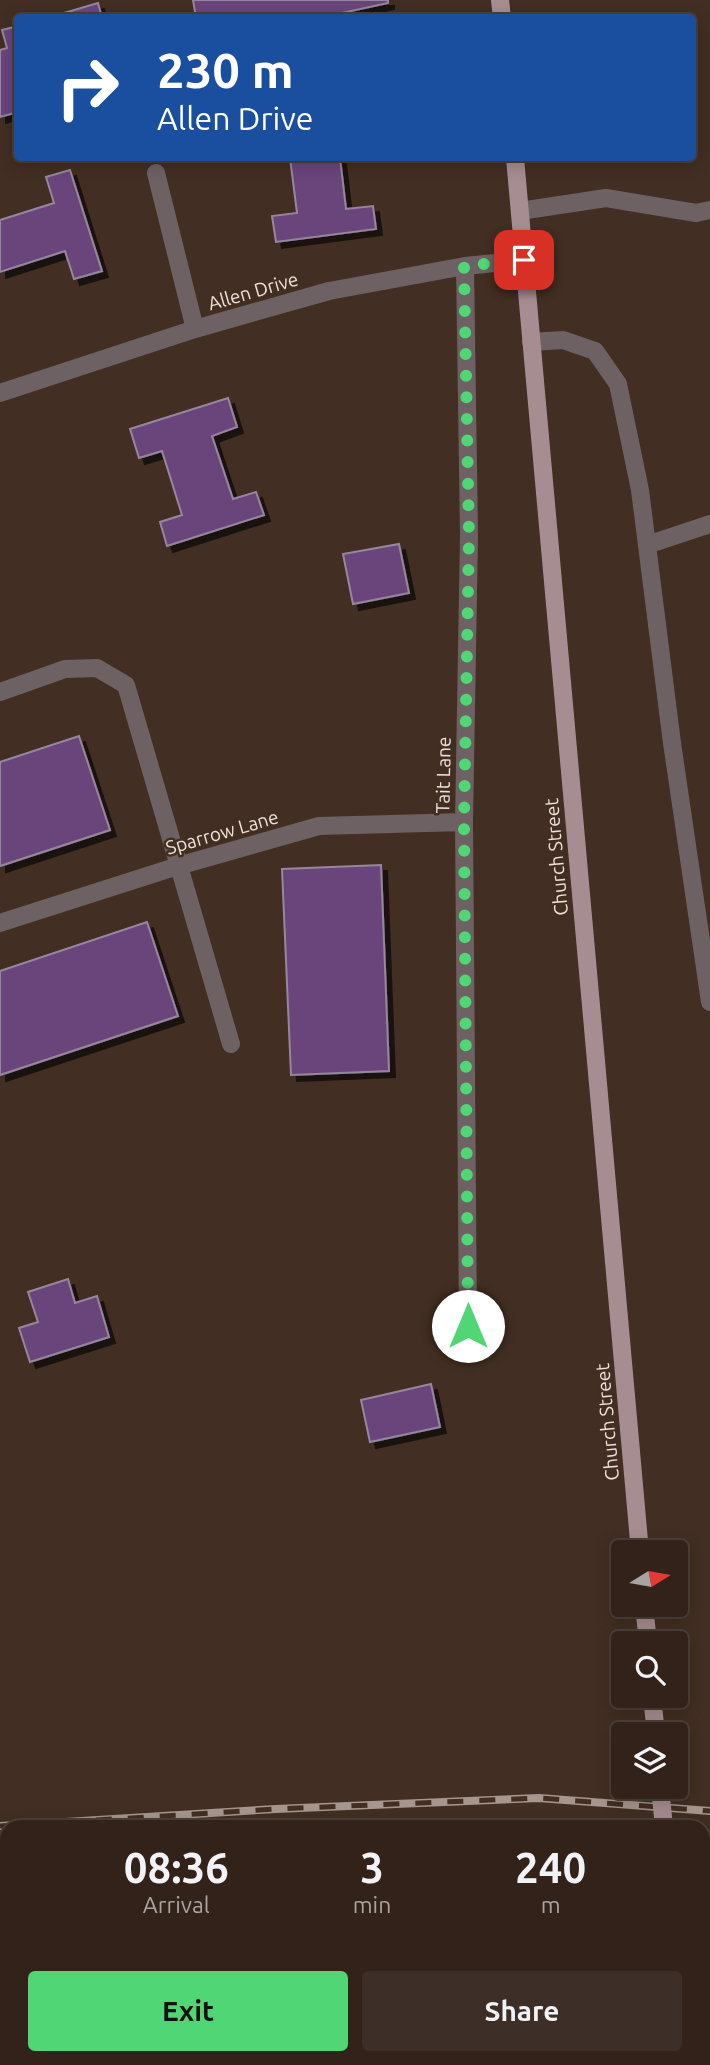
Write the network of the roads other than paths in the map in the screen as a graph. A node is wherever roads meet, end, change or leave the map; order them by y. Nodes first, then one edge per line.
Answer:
1 (515, 161) edge
2 (156, 173) dead end
3 (710, 210) edge
4 (520, 211) junction
5 (524, 260) junction
6 (464, 266) junction
7 (195, 329) junction
8 (531, 342) junction
9 (0, 393) edge
10 (710, 524) edge
11 (647, 545) junction
12 (0, 692) edge
13 (464, 822) junction
14 (178, 866) junction
15 (0, 923) edge
16 (710, 1002) edge
17 (231, 1044) dead end
18 (468, 1326) dead end
19 (638, 1540) edge
20 (661, 1799) edge
21 (663, 1820) edge

1 - 4 main road, Church Street
2 - 7 street
3 - 4 street
4 - 5 main road, Church Street
5 - 6 street, Allen Drive
5 - 8 main road, Church Street
6 - 7 street, Allen Drive
6 - 13 street, Tait Lane
7 - 9 street, Allen Drive
8 - 11 street
8 - 19 main road, Church Street
10 - 11 street
11 - 16 street
12 - 14 street
13 - 14 street, Sparrow Lane
13 - 18 street, Tait Lane
14 - 15 street, Sparrow Lane
14 - 17 street
20 - 21 main road, bridge

